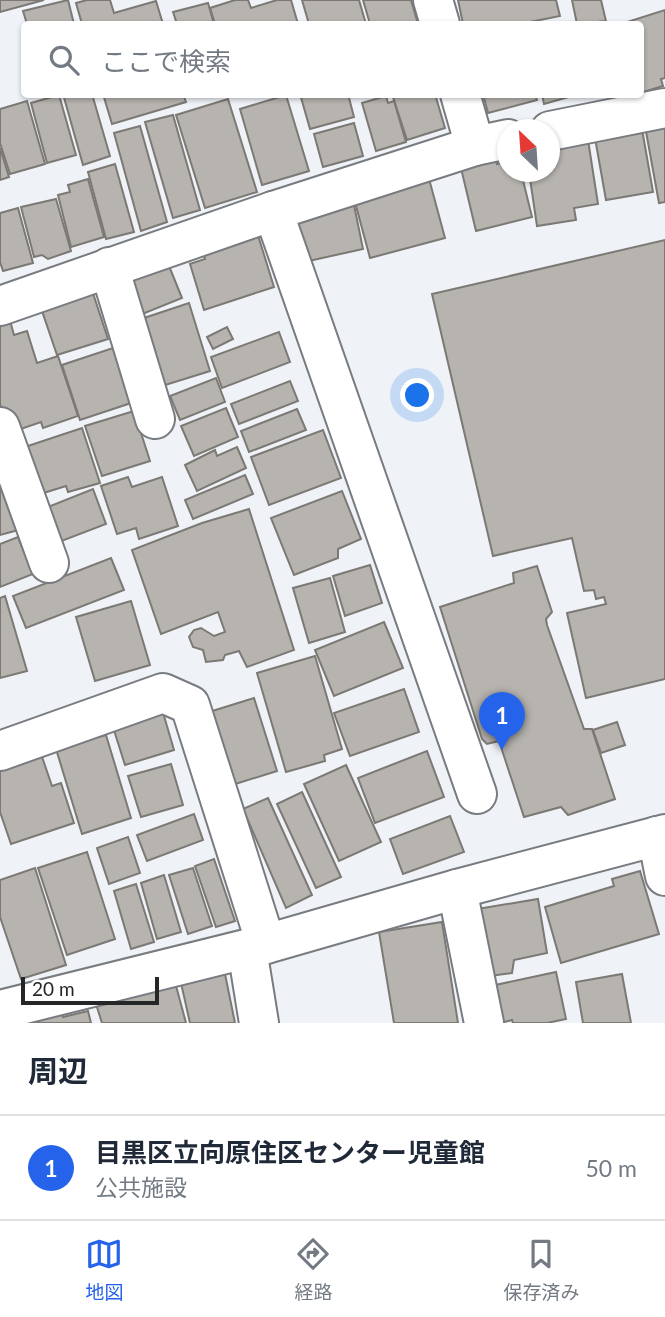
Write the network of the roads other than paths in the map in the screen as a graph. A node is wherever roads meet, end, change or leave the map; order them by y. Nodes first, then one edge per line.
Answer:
1 (433, 0) edge
2 (439, 21) edge
3 (463, 98) edge
4 (665, 108) edge
5 (560, 129) edge
6 (491, 143) edge
7 (273, 211) junction
8 (109, 267) junction
9 (0, 306) edge
10 (155, 419) dead end
11 (0, 428) edge
12 (49, 563) dead end
13 (0, 751) edge
14 (477, 794) dead end
15 (661, 835) edge
16 (665, 876) edge
17 (457, 889) junction
18 (257, 946) junction
19 (0, 1010) edge
20 (259, 1023) edge
21 (484, 1023) edge

1 - 2 street
3 - 6 street
4 - 5 street
6 - 7 street
7 - 8 street
7 - 14 street
8 - 9 street
8 - 10 street
11 - 12 street
13 - 18 street
15 - 16 street
15 - 17 street
17 - 18 street
17 - 21 street
18 - 19 street
18 - 20 street

